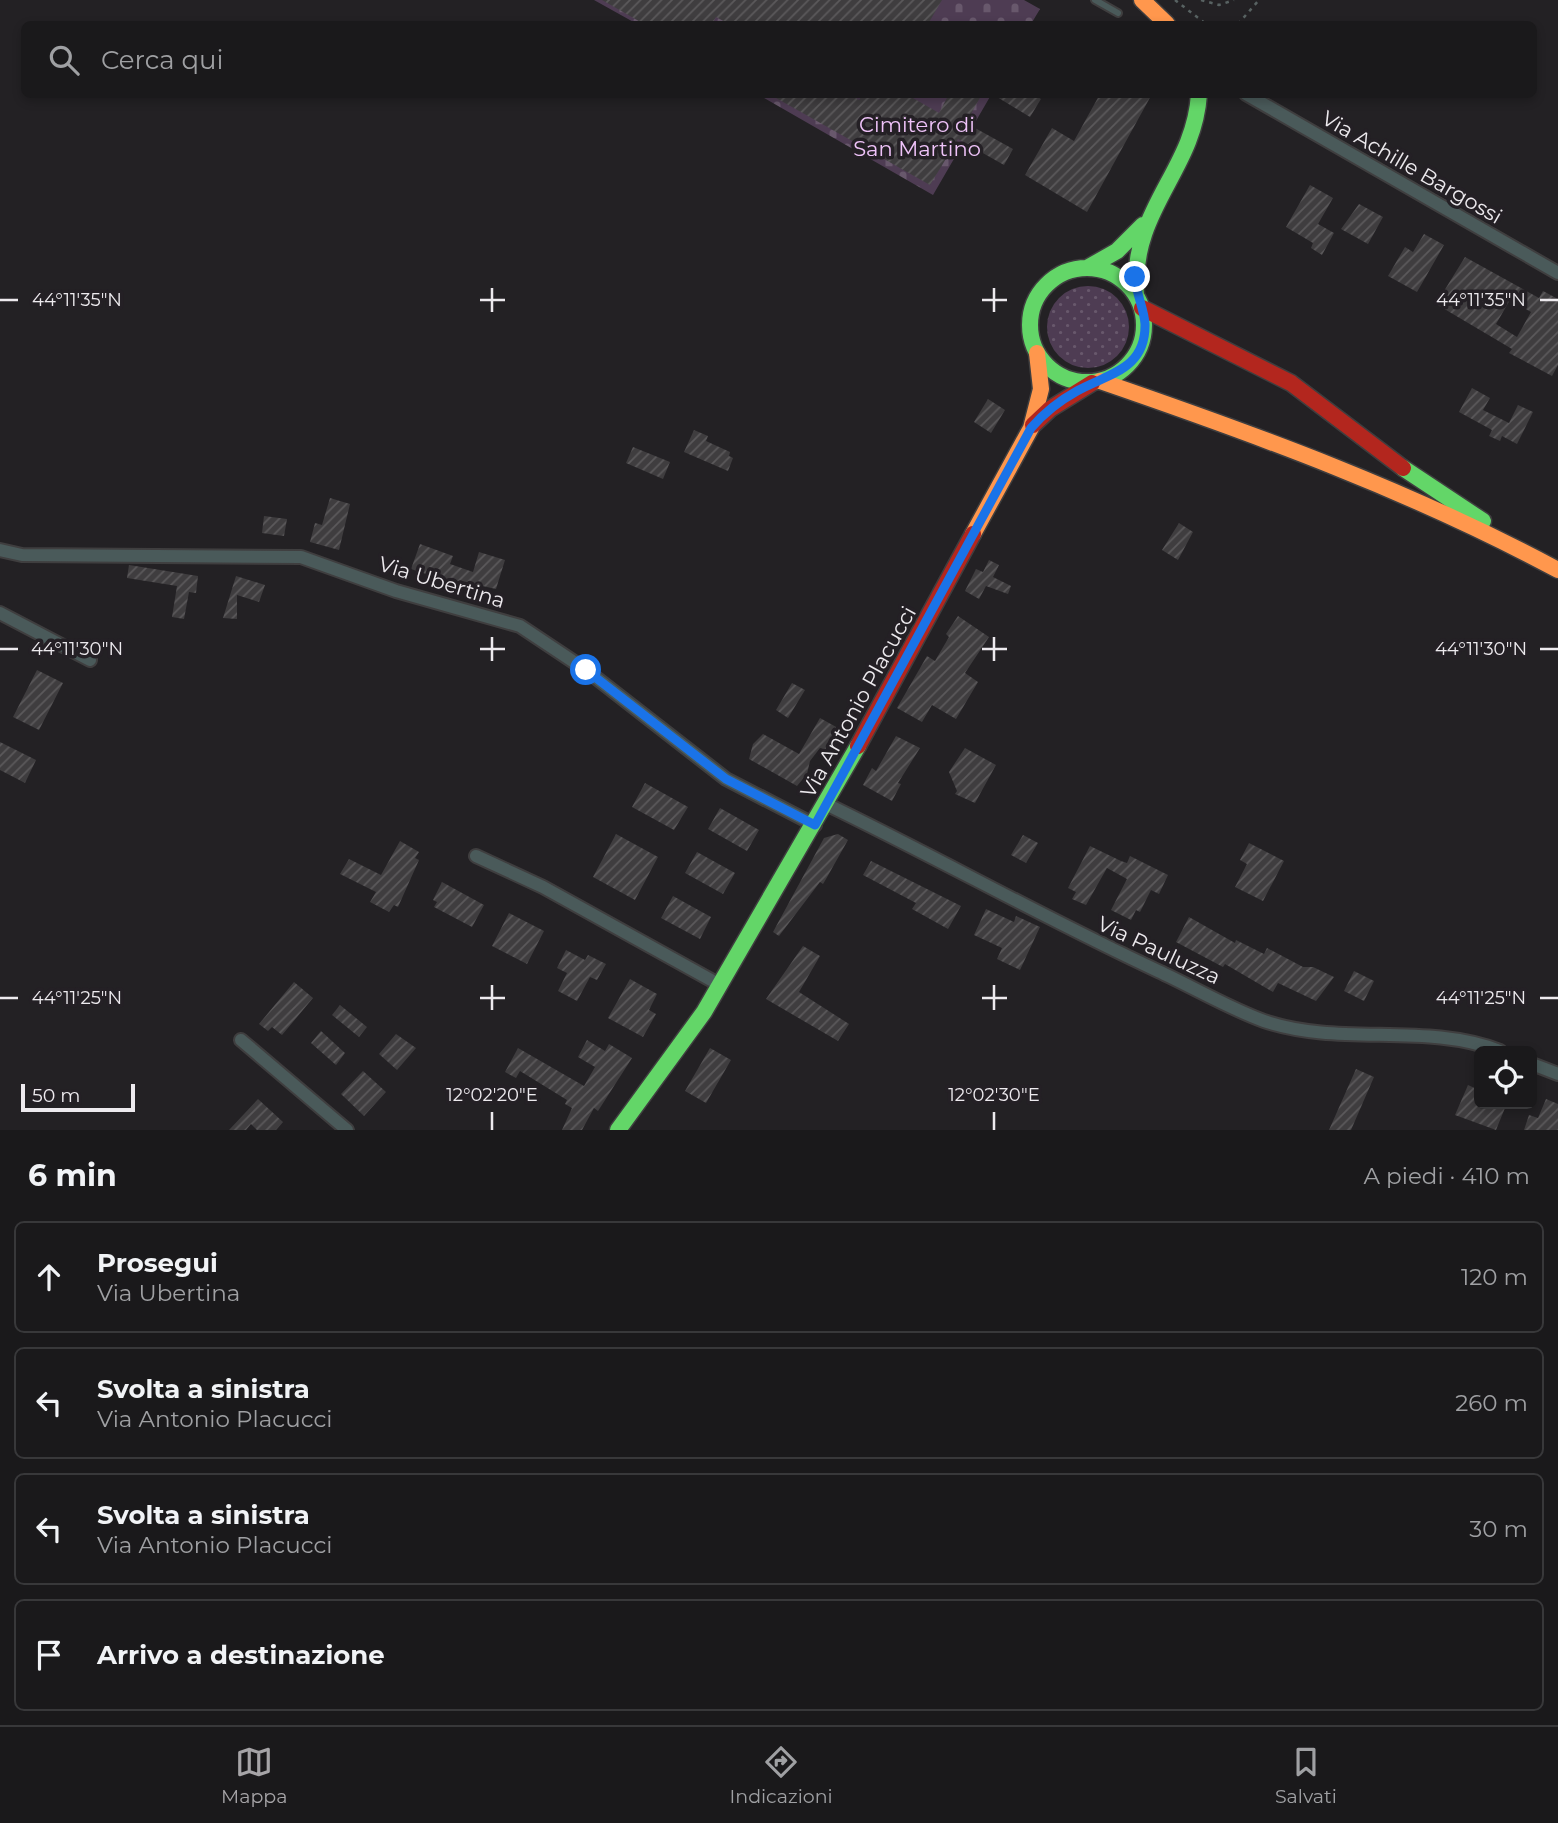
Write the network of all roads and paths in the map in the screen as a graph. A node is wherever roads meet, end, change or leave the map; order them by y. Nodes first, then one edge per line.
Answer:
1 (1095, 0) edge
2 (1142, 0) edge
3 (1175, 0) edge
4 (1201, 0) edge
5 (1234, 0) edge
6 (1259, 0) edge
7 (1118, 13) dead end
8 (1164, 21) edge
9 (1202, 21) edge
10 (1241, 21) edge
11 (1199, 98) edge
12 (1253, 98) edge
13 (1145, 222) junction
14 (1087, 268) junction
15 (1558, 273) edge
16 (1139, 302) junction
17 (1037, 353) junction
18 (1097, 382) junction
19 (1031, 428) junction
20 (0, 550) edge
21 (1555, 568) edge
22 (0, 612) edge
23 (90, 660) dead end
24 (826, 804) junction
25 (815, 825) junction
26 (476, 856) dead end
27 (720, 985) junction
28 (241, 1040) dead end
29 (1487, 1046) edge
30 (1537, 1066) edge
31 (1558, 1074) edge
32 (346, 1130) edge
33 (618, 1130) edge

1 - 7 lane
2 - 8 main road
3 - 9 path
4 - 5 path
6 - 10 path
11 - 13 main road, Via Antonio Placucci
12 - 15 street, Via Achille Bargossi
13 - 14 main road, Via Antonio Placucci
13 - 16 main road, Via Antonio Placucci
14 - 16 main road
14 - 17 main road, Via Antonio Placucci
16 - 18 main road, Via Antonio Placucci
16 - 21 main road
17 - 18 main road
17 - 19 main road, Via Antonio Placucci
18 - 19 main road, Via Antonio Placucci
18 - 21 main road
19 - 24 main road, Via Antonio Placucci
20 - 25 street, Via Ubertina
22 - 23 street
24 - 25 main road, Via Antonio Placucci
24 - 29 street, Via Pauluzza
25 - 27 main road, Via Antonio Placucci
26 - 27 street
27 - 33 main road, Via Antonio Placucci
28 - 32 street
30 - 31 street

